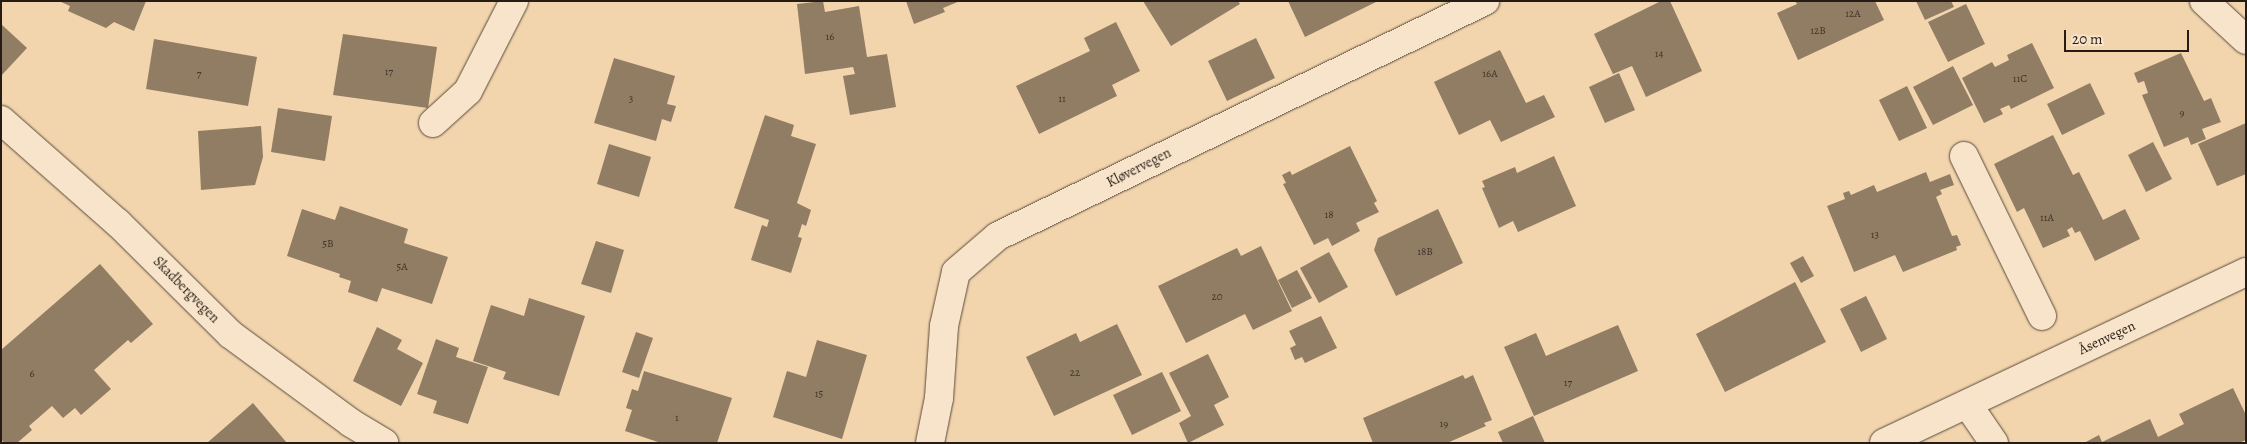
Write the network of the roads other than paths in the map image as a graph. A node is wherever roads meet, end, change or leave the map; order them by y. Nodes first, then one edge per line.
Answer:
1 (514, 1) edge
2 (1485, 1) edge
3 (2204, 1) edge
4 (2246, 40) edge
5 (1, 120) edge
6 (433, 123) dead end
7 (1964, 156) dead end
8 (2246, 272) edge
9 (2042, 316) dead end
10 (1968, 405) junction
11 (384, 443) edge
12 (930, 443) edge
13 (1884, 443) edge
14 (1994, 443) edge

1 - 6 street
2 - 12 street, Kløvervegen
3 - 4 street
5 - 11 street, Skadbergvegen
7 - 9 street
8 - 10 street, Åsenvegen
10 - 13 street, Åsenvegen
10 - 14 street

